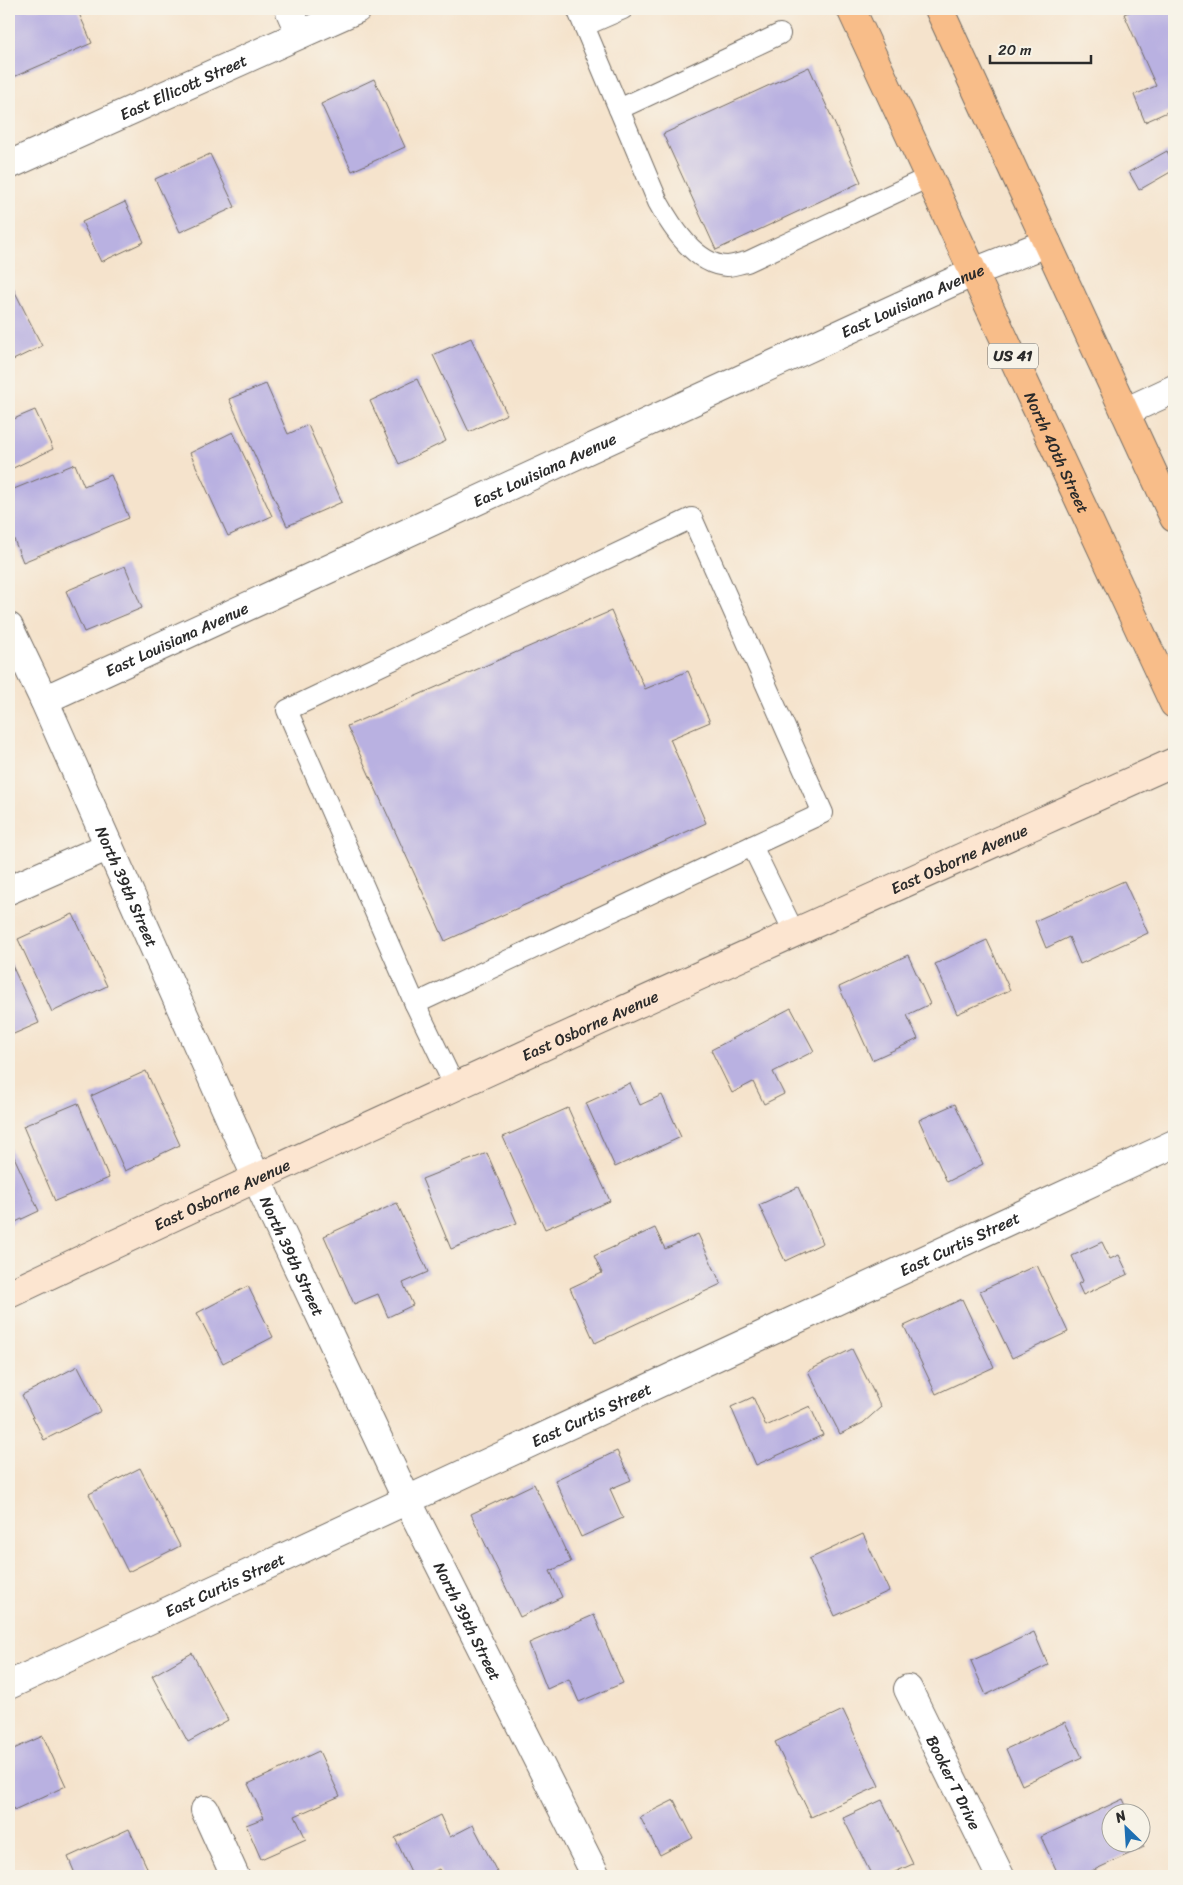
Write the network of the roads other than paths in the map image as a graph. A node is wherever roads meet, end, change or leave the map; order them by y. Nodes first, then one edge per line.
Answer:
1 (289, 9) edge
2 (357, 9) edge
3 (623, 9) edge
4 (851, 9) edge
5 (939, 9) edge
6 (580, 17) edge
7 (300, 34) junction
8 (780, 34) dead end
9 (619, 109) junction
10 (9, 165) edge
11 (929, 177) junction
12 (1047, 243) junction
13 (974, 272) junction
14 (1174, 389) edge
15 (1125, 412) junction
16 (1174, 518) edge
17 (9, 627) edge
18 (16, 661) edge
19 (44, 700) junction
20 (1174, 704) edge
21 (1174, 762) edge
22 (109, 846) junction
23 (752, 846) junction
24 (9, 890) edge
25 (794, 932) junction
26 (415, 1004) junction
27 (455, 1087) junction
28 (1174, 1144) edge
29 (255, 1177) junction
30 (9, 1294) edge
31 (407, 1500) junction
32 (9, 1685) edge
33 (908, 1689) dead end
34 (205, 1810) dead end
35 (235, 1876) edge
36 (596, 1876) edge
37 (1000, 1876) edge

1 - 7 street
2 - 7 street, East Ellicott Street
3 - 6 lane
4 - 11 main road, North 40th Street / US 41
5 - 12 main road
6 - 9 lane
7 - 10 street, East Ellicott Street
8 - 9 lane
9 - 11 lane
11 - 13 main road, North 40th Street / US 41
12 - 13 street, East Louisiana Avenue
12 - 15 main road
13 - 19 street, East Louisiana Avenue
13 - 20 main road, North 40th Street / US 41
14 - 15 street
15 - 16 main road
17 - 18 street, North 39th Street
18 - 19 street, North 39th Street
19 - 22 street, North 39th Street
21 - 25 street, East Osborne Avenue
22 - 24 street
22 - 29 street, North 39th Street
23 - 25 lane
23 - 26 lane
23 - 26 lane
25 - 27 street, East Osborne Avenue
26 - 27 lane
27 - 29 street, East Osborne Avenue
28 - 31 street, East Curtis Street
29 - 30 street, East Osborne Avenue
29 - 31 street, North 39th Street
31 - 32 street, East Curtis Street
31 - 36 street, North 39th Street
33 - 37 street, Booker T Drive
34 - 35 street

